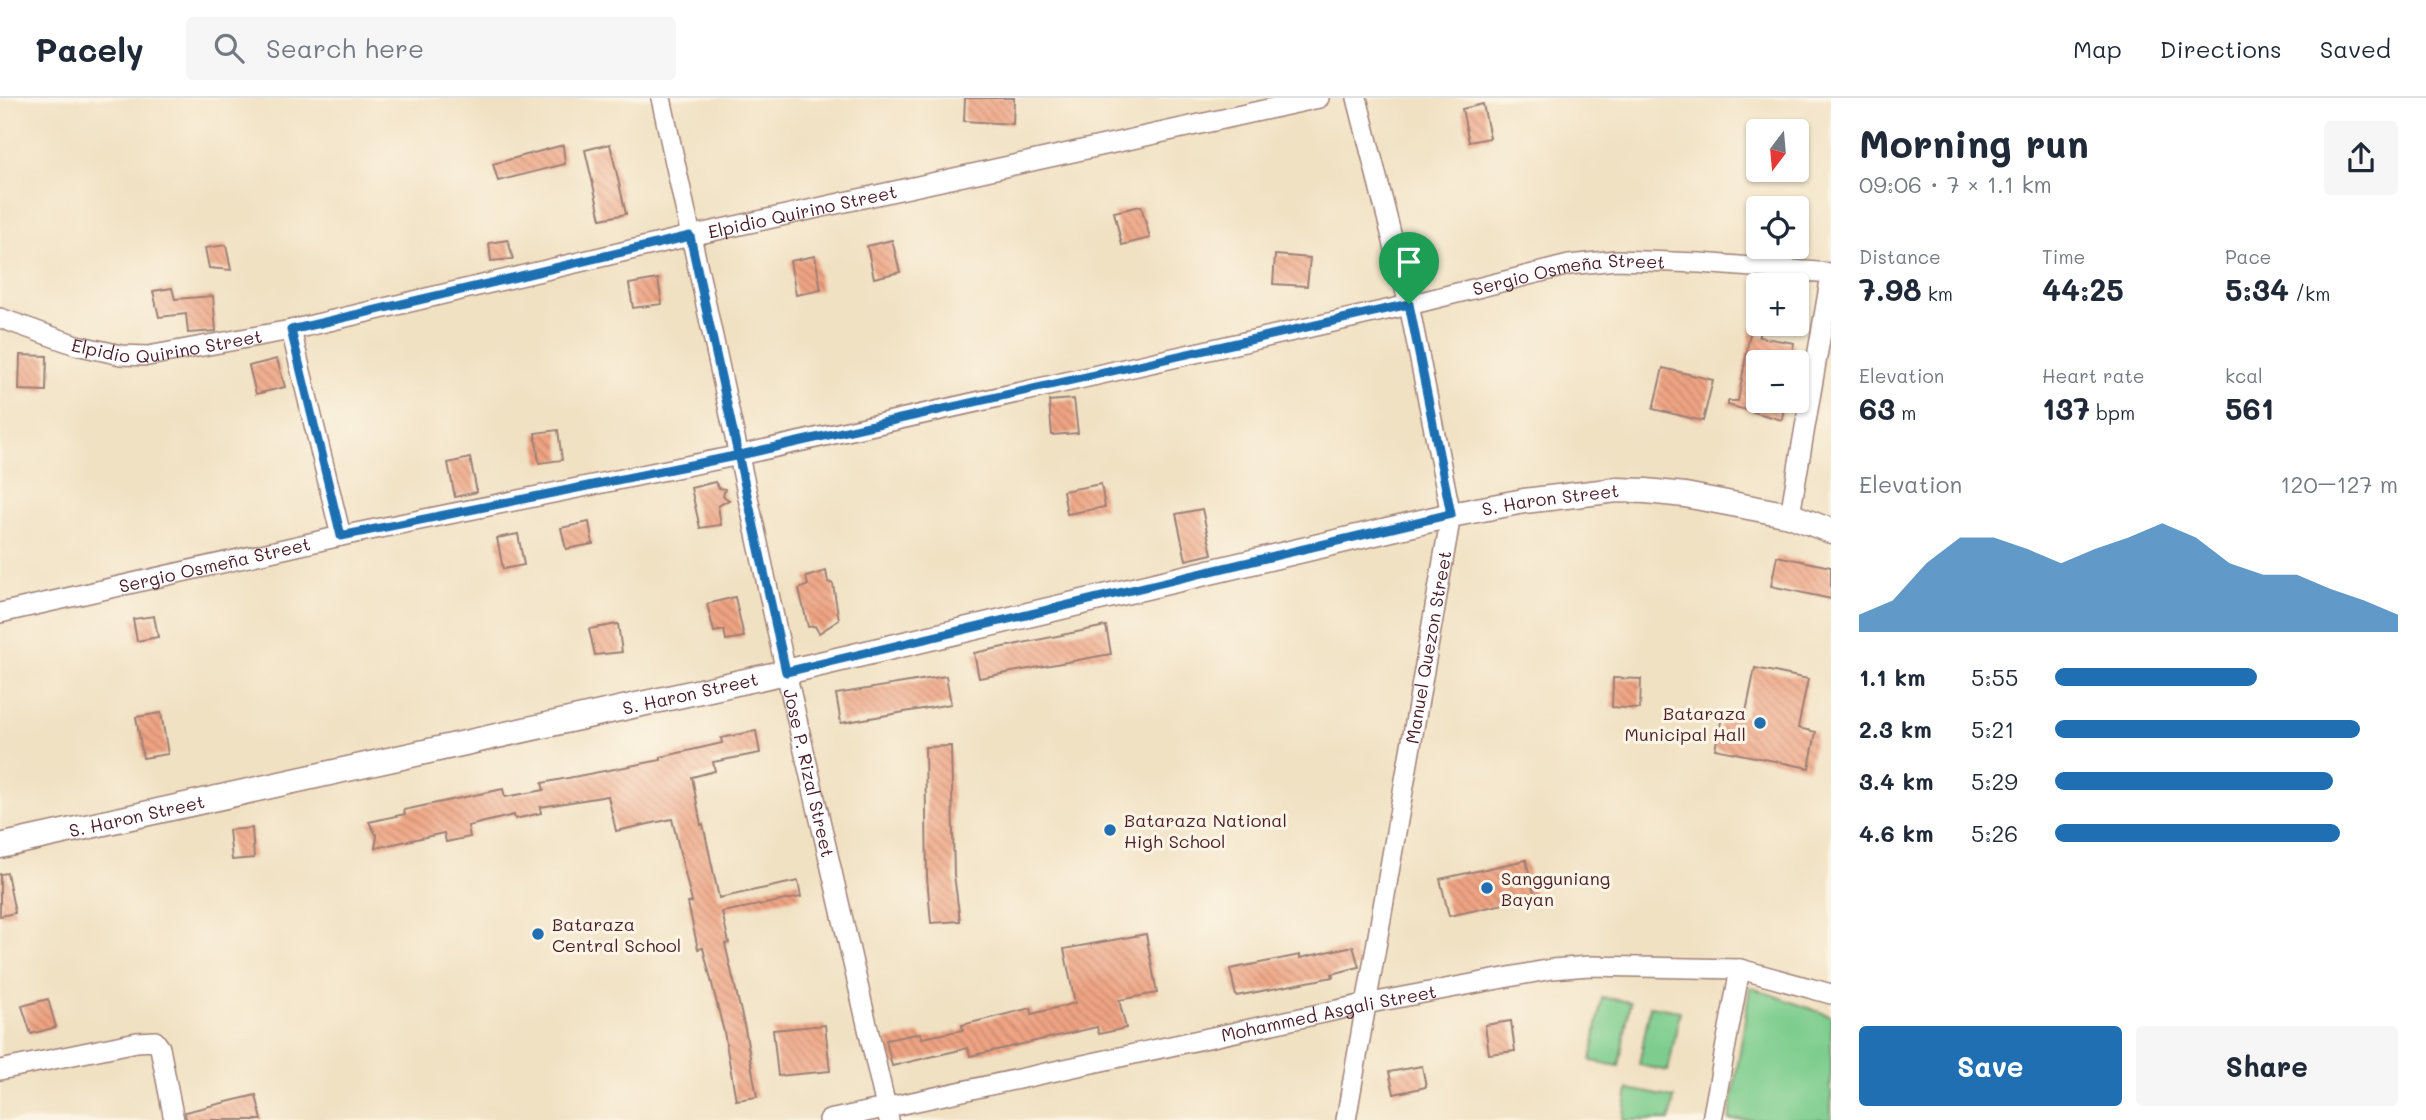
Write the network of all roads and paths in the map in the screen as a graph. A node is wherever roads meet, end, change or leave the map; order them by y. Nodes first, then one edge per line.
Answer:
1 (661, 98) edge
2 (1320, 98) edge
3 (1357, 98) edge
4 (690, 236) junction
5 (1831, 274) edge
6 (1409, 304) junction
7 (0, 318) edge
8 (291, 330) junction
9 (740, 455) junction
10 (1451, 514) junction
11 (1790, 515) junction
12 (1831, 531) edge
13 (341, 536) junction
14 (0, 613) edge
15 (786, 672) junction
16 (0, 846) edge
17 (1740, 969) junction
18 (1831, 994) edge
19 (1365, 1004) junction
20 (0, 1070) edge
21 (887, 1114) edge
22 (174, 1120) edge
23 (828, 1120) edge
24 (1346, 1120) edge
25 (1712, 1120) edge

1 - 4 street, Jose P. Rizal Street
2 - 4 street, Elpidio Quirino Street
3 - 6 street, Manuel Quezon Street
4 - 8 street, Elpidio Quirino Street
4 - 9 street, Jose P. Rizal Street
5 - 6 street, Sergio Osmeña Street
5 - 11 street
6 - 9 street, Sergio Osmeña Street
6 - 10 street, Manuel Quezon Street
7 - 8 street, Elpidio Quirino Street
8 - 13 street
9 - 13 street, Sergio Osmeña Street
9 - 15 street, Jose P. Rizal Street
10 - 11 street, S. Haron Street
10 - 15 street, S. Haron Street
10 - 19 street, Manuel Quezon Street
11 - 12 street, S. Haron Street
13 - 14 street, Sergio Osmeña Street
15 - 16 street, S. Haron Street
15 - 21 street, Jose P. Rizal Street
17 - 18 street, Mohammed Asgali Street
17 - 19 street, Mohammed Asgali Street
17 - 25 street
19 - 21 street, Mohammed Asgali Street
19 - 24 street, Manuel Quezon Street
20 - 22 street
21 - 23 street, Mohammed Asgali Street

